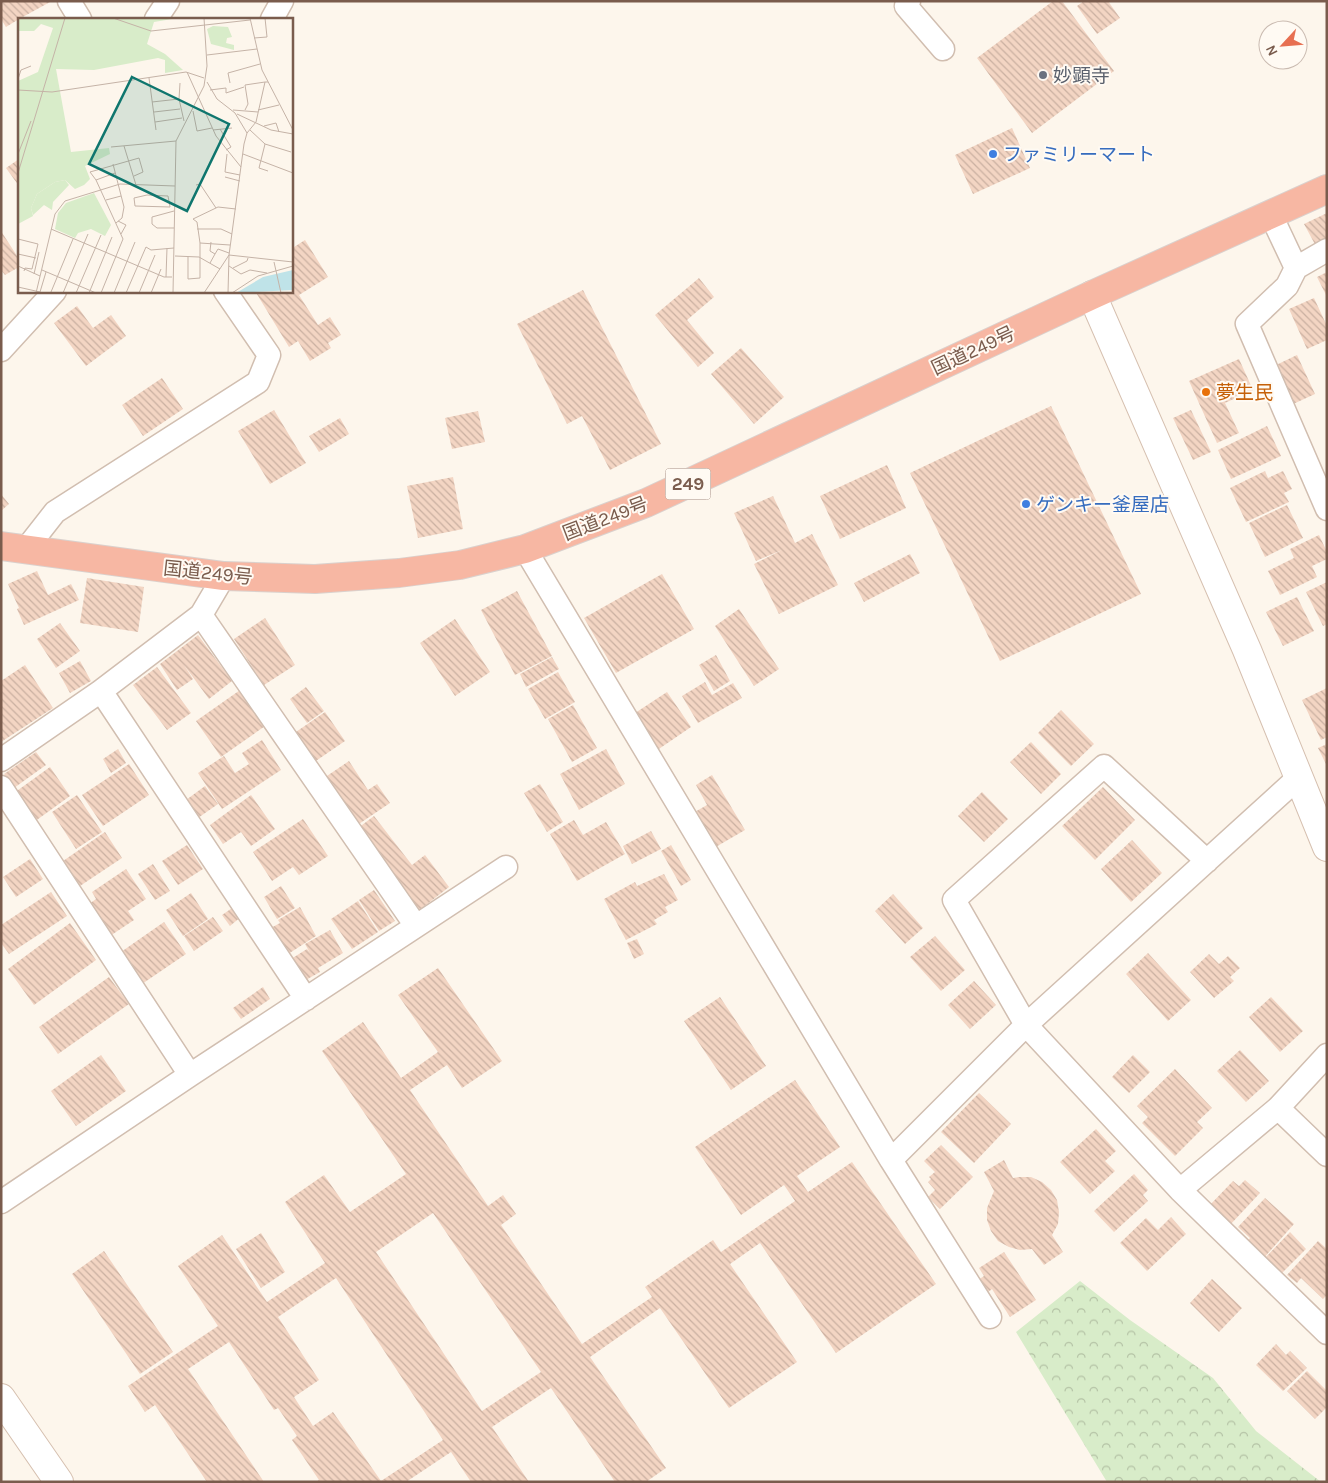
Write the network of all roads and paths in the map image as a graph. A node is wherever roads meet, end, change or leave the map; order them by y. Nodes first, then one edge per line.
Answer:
1 (69, 1) edge
2 (168, 1) edge
3 (282, 1) edge
4 (909, 1) edge
5 (79, 18) edge
6 (157, 18) edge
7 (273, 18) edge
8 (943, 49) dead end
9 (1327, 189) edge
10 (1270, 215) junction
11 (1327, 250) edge
12 (1296, 268) junction
13 (54, 292) edge
14 (226, 292) edge
15 (1092, 295) junction
16 (1, 350) edge
17 (1327, 510) edge
18 (14, 547) edge
19 (524, 549) junction
20 (224, 576) junction
21 (201, 615) junction
22 (101, 691) junction
23 (1, 760) edge
24 (1298, 778) junction
25 (1, 787) edge
26 (1327, 847) edge
27 (1207, 861) junction
28 (506, 866) dead end
29 (416, 926) junction
30 (306, 999) junction
31 (1026, 1025) junction
32 (1327, 1055) edge
33 (190, 1075) junction
34 (1278, 1108) junction
35 (1327, 1155) edge
36 (890, 1160) junction
37 (1180, 1190) junction
38 (1, 1202) edge
39 (990, 1317) dead end
40 (1327, 1332) edge
41 (1, 1398) edge
42 (59, 1482) edge

1 - 5 street
2 - 6 street
3 - 7 street
4 - 8 street
9 - 10 highway, 国道249号 / 249
10 - 12 street
10 - 15 highway, 国道249号 / 249
11 - 12 street
12 - 17 street
13 - 16 street
14 - 18 street
15 - 19 highway, 国道249号 / 249
15 - 24 street
18 - 20 highway, 国道249号 / 249
19 - 20 highway, 国道249号 / 249
19 - 36 street
20 - 21 street
21 - 22 street
21 - 29 street
22 - 23 street
22 - 30 street
24 - 26 street
24 - 27 street
25 - 33 street
27 - 31 street
27 - 31 street
28 - 29 street
29 - 30 street
30 - 33 street
31 - 36 street
31 - 37 street
32 - 34 street
33 - 38 street
34 - 35 street
34 - 37 street
36 - 39 street
37 - 40 street
41 - 42 street

